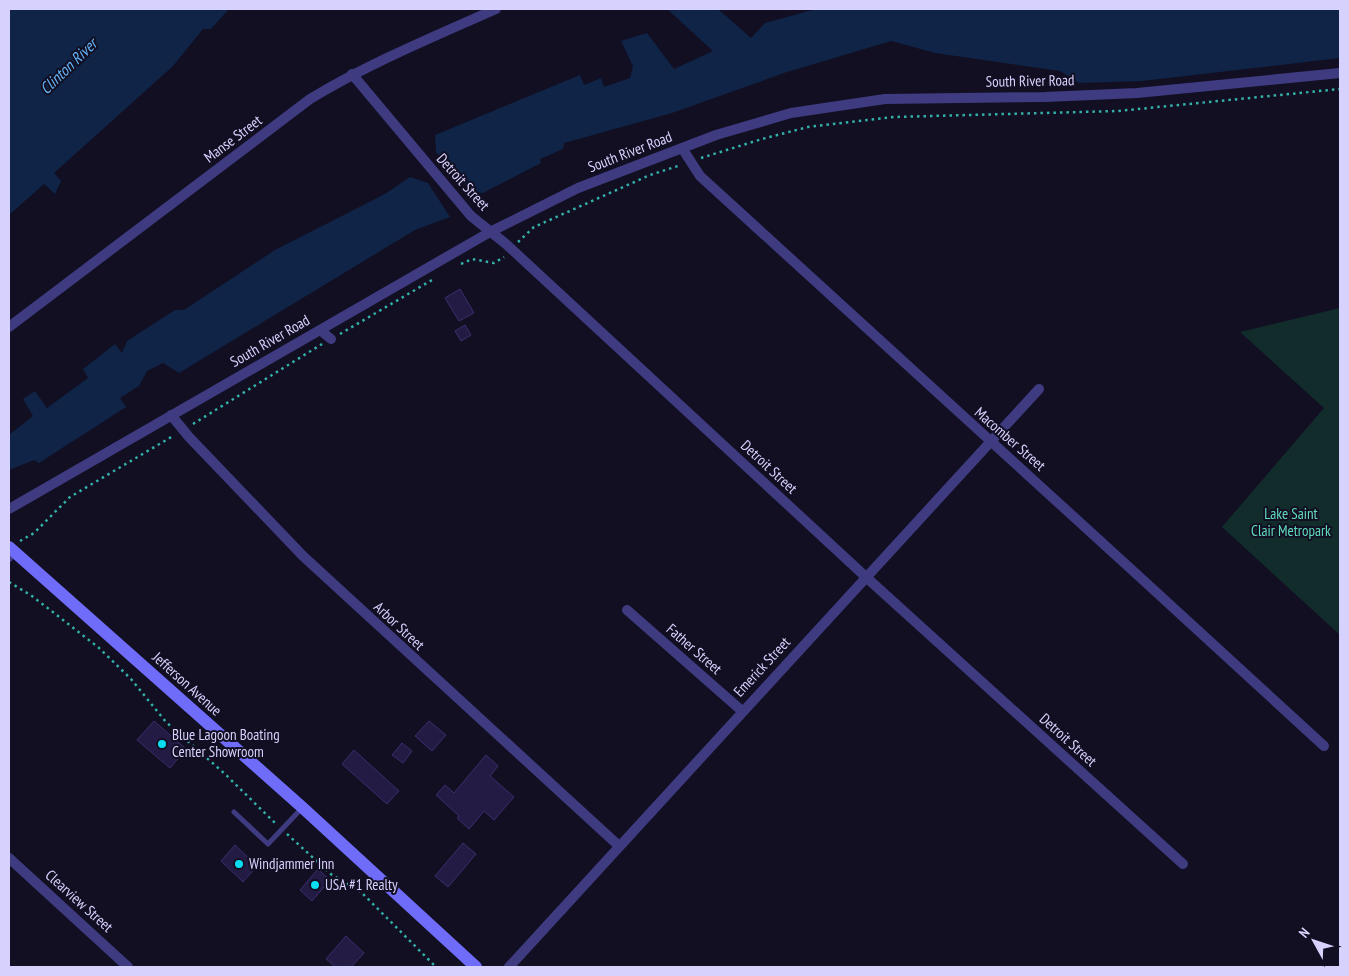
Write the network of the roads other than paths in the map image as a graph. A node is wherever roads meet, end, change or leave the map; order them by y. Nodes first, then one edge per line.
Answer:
1 (496, 9) edge
2 (1340, 73) edge
3 (352, 74) junction
4 (682, 148) junction
5 (490, 232) junction
6 (9, 327) edge
7 (320, 330) junction
8 (332, 339) road end
9 (1039, 389) dead end
10 (171, 415) junction
11 (989, 442) junction
12 (9, 508) edge
13 (10, 552) edge
14 (867, 578) junction
15 (627, 610) dead end
16 (742, 711) junction
17 (1324, 746) dead end
18 (303, 808) junction
19 (234, 812) dead end
20 (619, 846) junction
21 (9, 858) edge
22 (1184, 864) dead end
23 (128, 967) edge
24 (476, 967) edge
25 (509, 967) edge

1 - 3 street, Manse Street
2 - 4 street, South River Road
3 - 5 street, Detroit Street
3 - 6 street, Manse Street
4 - 5 street, South River Road
4 - 11 street, Macomber Street
5 - 7 street, South River Road
5 - 14 street, Detroit Street
7 - 8 street
7 - 10 street, South River Road
9 - 11 street, Emerick Street
10 - 12 street, South River Road
10 - 20 street, Arbor Street
11 - 14 street, Emerick Street
11 - 17 street, Macomber Street
13 - 18 street, Jefferson Avenue
14 - 16 street, Emerick Street
14 - 22 street, Detroit Street
15 - 16 street, Father Street
16 - 20 street, Emerick Street
18 - 19 lane
18 - 24 street, Jefferson Avenue
20 - 25 street, Emerick Street
21 - 23 street, Clearview Street

